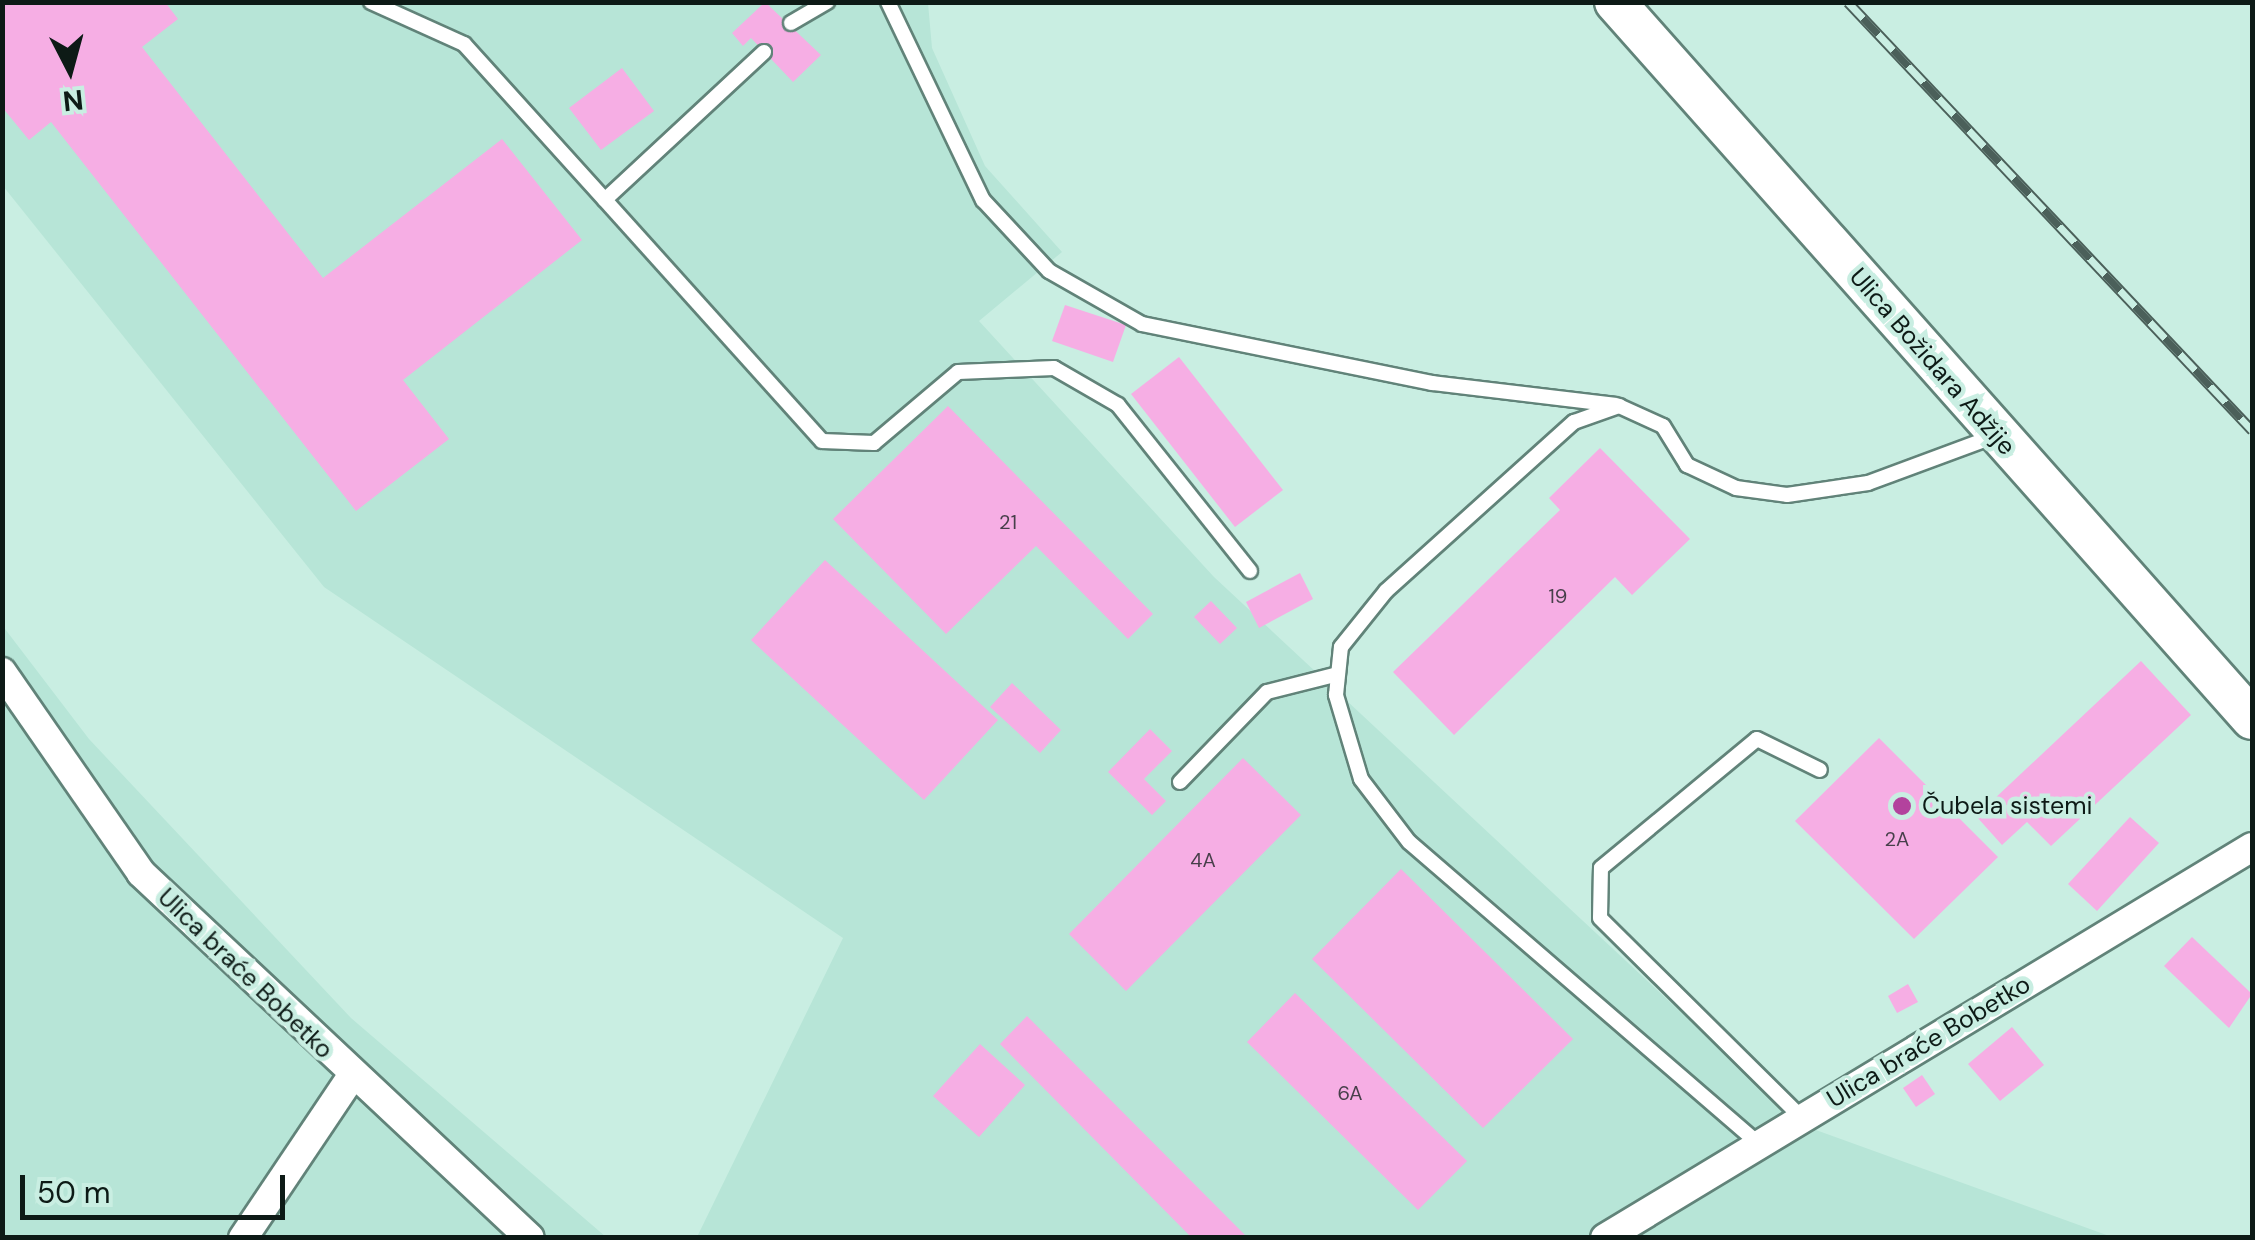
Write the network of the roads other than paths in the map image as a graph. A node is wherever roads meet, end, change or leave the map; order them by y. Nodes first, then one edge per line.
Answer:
1 (371, 2) edge
2 (827, 2) edge
3 (888, 2) edge
4 (1615, 2) edge
5 (792, 23) dead end
6 (764, 52) dead end
7 (605, 200) junction
8 (1618, 406) junction
9 (1995, 436) junction
10 (1250, 571) dead end
11 (2, 672) edge
12 (1338, 674) junction
13 (2252, 719) edge
14 (1820, 770) dead end
15 (1180, 782) dead end
16 (2252, 847) edge
17 (350, 1077) junction
18 (1802, 1118) junction
19 (1759, 1144) junction
20 (243, 1238) edge
21 (530, 1238) edge
22 (1605, 1238) edge

1 - 7 lane
2 - 5 lane
3 - 8 lane
4 - 9 main road, Ulica Božidara Adžije
6 - 7 lane
7 - 10 lane
8 - 9 lane
8 - 12 lane
9 - 13 main road, Ulica Božidara Adžije
11 - 17 street, Ulica braće Bobetko
12 - 15 lane
12 - 19 lane
14 - 18 lane
16 - 18 street, Ulica braće Bobetko
17 - 20 street
17 - 21 street, Ulica braće Bobetko
18 - 19 street, Ulica braće Bobetko
19 - 22 street, Ulica braće Bobetko

